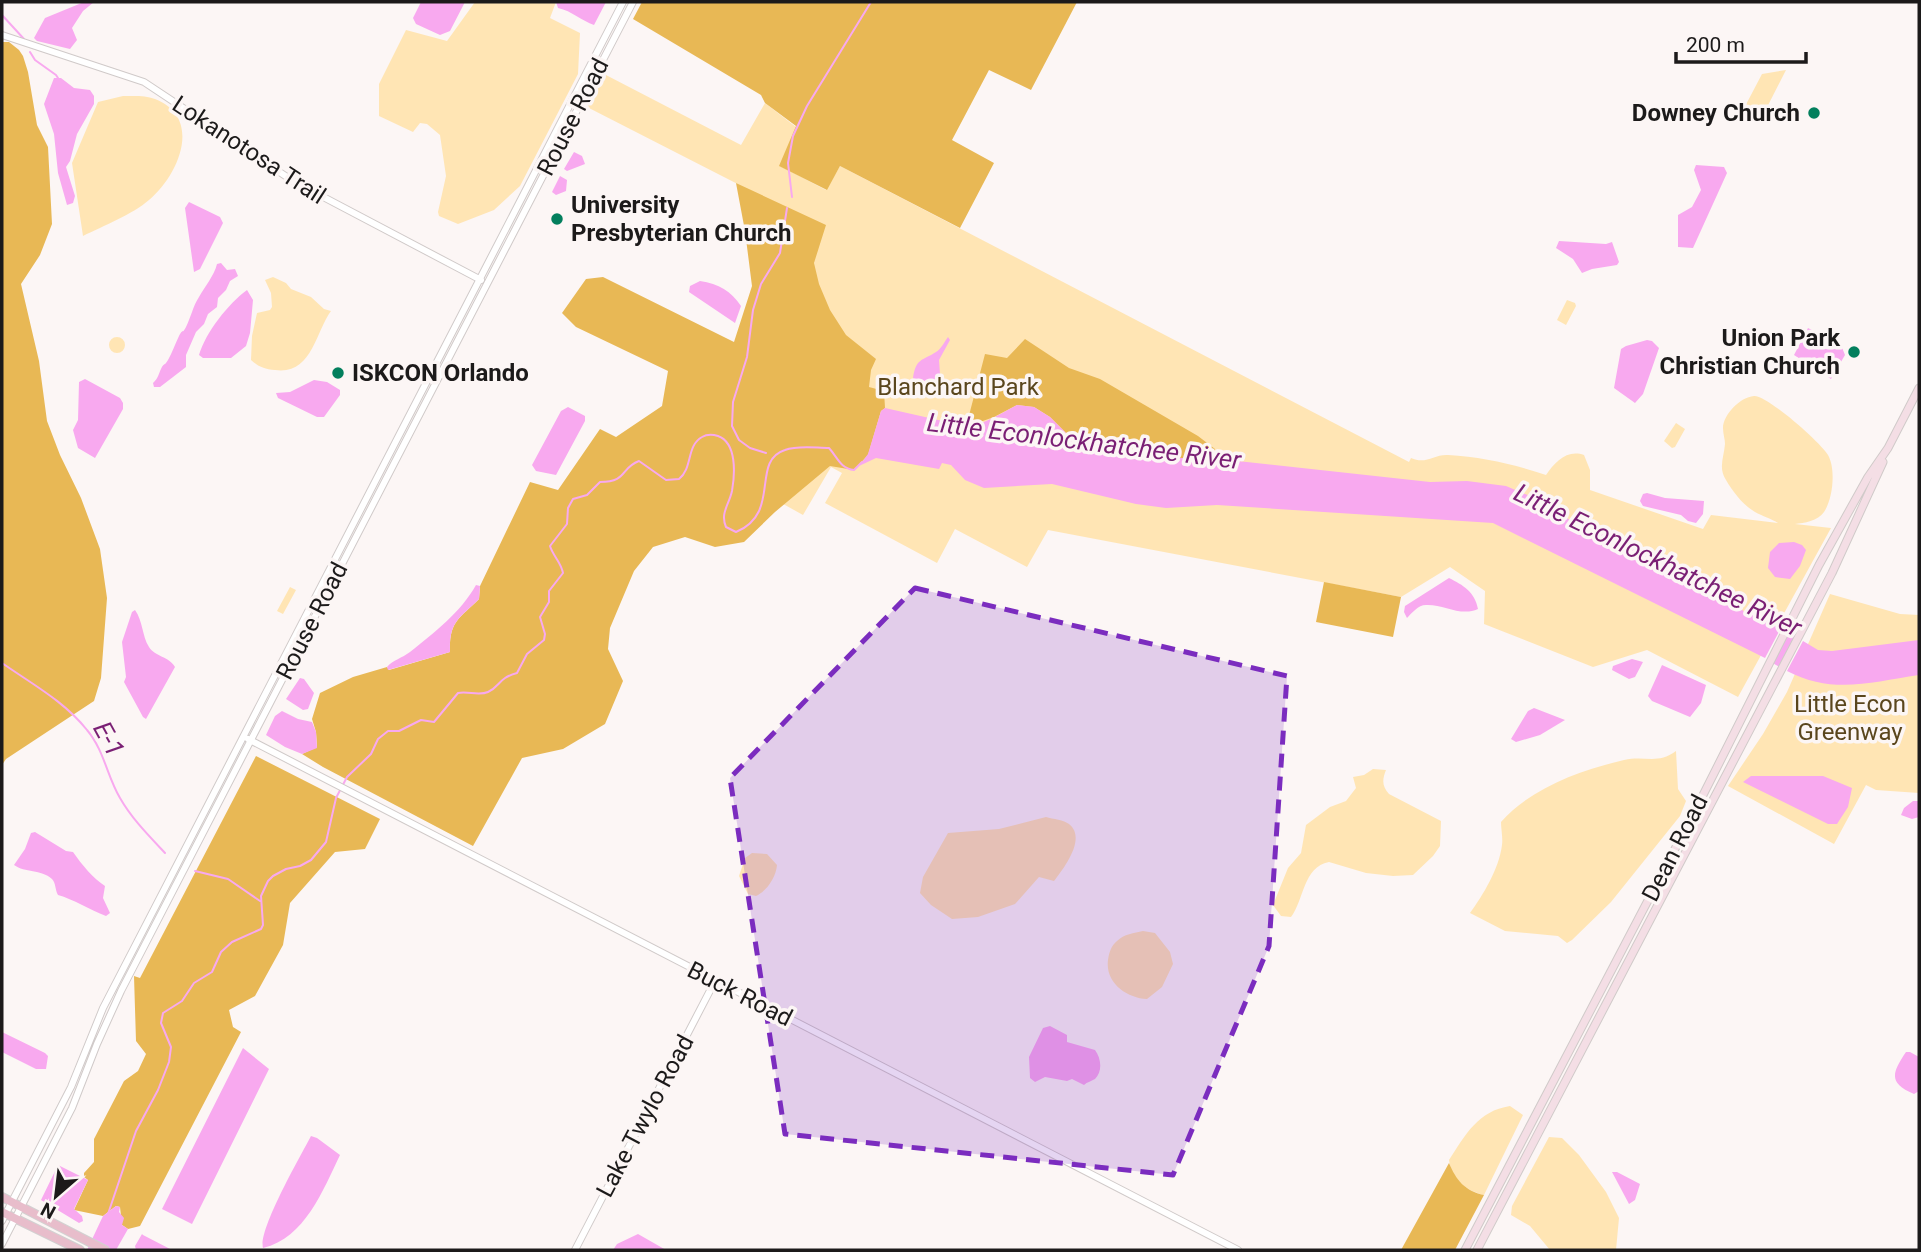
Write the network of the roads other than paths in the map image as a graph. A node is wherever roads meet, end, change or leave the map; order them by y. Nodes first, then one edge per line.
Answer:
1 (623, 2) edge
2 (633, 2) edge
3 (2, 35) edge
4 (480, 280) junction
5 (490, 280) junction
6 (1919, 388) edge
7 (1888, 448) junction
8 (243, 737) junction
9 (251, 741) junction
10 (715, 981) junction
11 (2, 1197) edge
12 (12, 1202) junction
13 (21, 1207) junction
14 (3, 1215) edge
15 (15, 1219) junction
16 (2, 1244) edge
17 (77, 1248) edge
18 (105, 1250) edge
19 (575, 1250) edge
20 (1238, 1250) edge
21 (1465, 1250) edge
22 (1477, 1250) edge

1 - 4 street, Rouse Road
2 - 5 street, Rouse Road
3 - 4 street, Lokanotosa Trail
4 - 5 street, Lokanotosa Trail
4 - 8 street, Rouse Road
5 - 9 street, Rouse Road
6 - 7 main road, Dean Road
7 - 21 main road, Dean Road
7 - 22 main road, Dean Road
8 - 9 street, Buck Road
8 - 12 street, Rouse Road
9 - 10 street, Buck Road
9 - 13 street, Rouse Road
10 - 19 street, Lake Twylo Road
10 - 20 street, Buck Road
11 - 12 main road
12 - 13 main road
12 - 14 street, Rouse Road
13 - 15 street, Rouse Road
13 - 18 main road
14 - 15 main road
15 - 16 street, Rouse Road
15 - 17 main road

